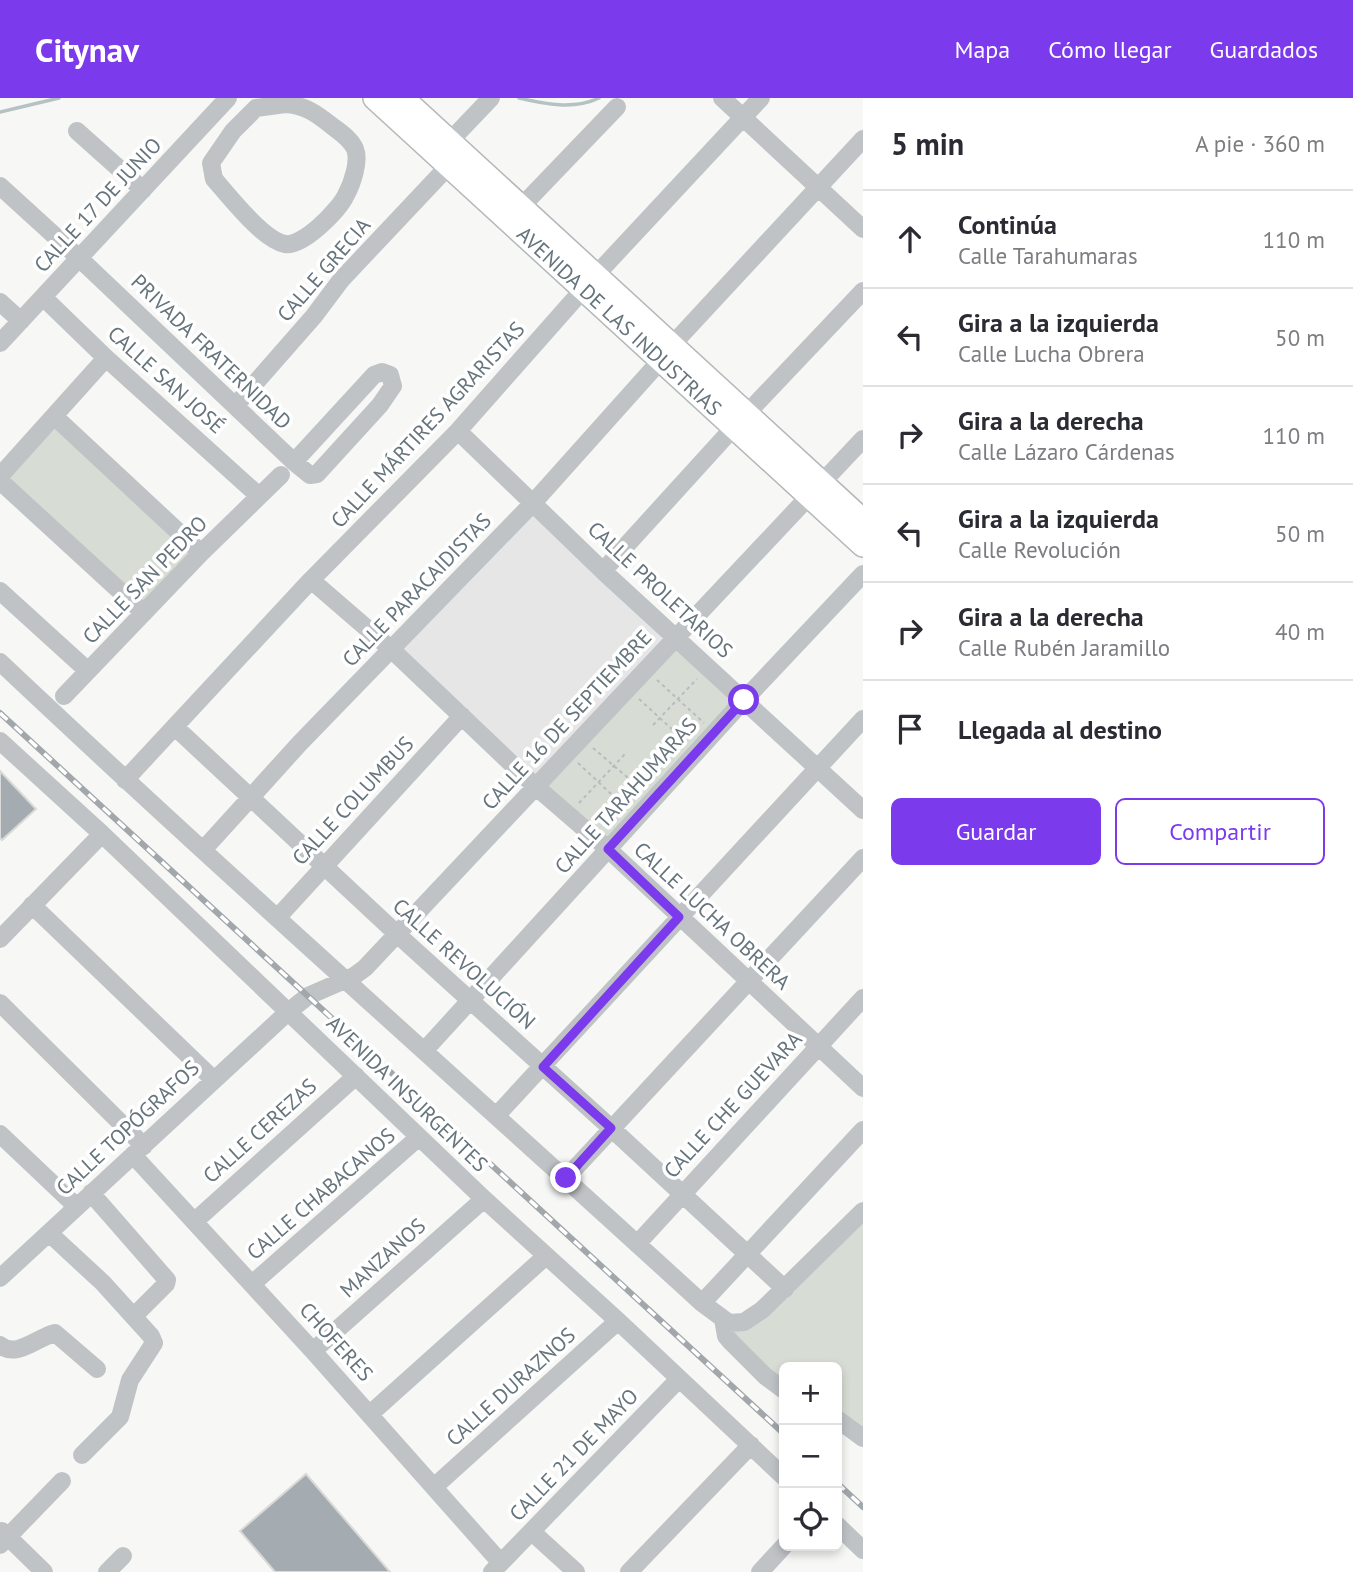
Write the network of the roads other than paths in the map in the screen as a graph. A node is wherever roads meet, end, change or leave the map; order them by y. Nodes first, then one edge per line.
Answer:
1 (228, 98) edge
2 (375, 98) edge
3 (402, 98) edge
4 (722, 98) edge
5 (761, 98) edge
6 (487, 102) edge
7 (617, 107) dead end
8 (213, 114) junction
9 (742, 118) junction
10 (76, 131) dead end
11 (233, 131) junction
12 (863, 139) edge
13 (453, 154) junction
14 (0, 186) edge
15 (818, 187) junction
16 (143, 190) junction
17 (521, 207) junction
18 (863, 229) edge
19 (79, 258) junction
20 (590, 283) junction
21 (863, 291) edge
22 (43, 297) junction
23 (0, 302) edge
24 (21, 321) junction
25 (0, 343) edge
26 (666, 352) junction
27 (106, 358) junction
28 (235, 406) junction
29 (54, 416) junction
30 (740, 421) junction
31 (458, 431) junction
32 (863, 439) edge
33 (288, 469) junction
34 (0, 478) edge
35 (816, 489) junction
36 (259, 496) junction
37 (533, 503) junction
38 (863, 521) edge
39 (863, 545) edge
40 (201, 553) junction
41 (604, 570) junction
42 (863, 574) edge
43 (312, 580) junction
44 (0, 591) edge
45 (144, 613) junction
46 (676, 638) junction
47 (392, 650) junction
48 (0, 662) edge
49 (88, 671) junction
50 (64, 696) dead end
51 (744, 700) junction
52 (462, 716) junction
53 (863, 719) edge
54 (175, 727) junction
55 (0, 741) edge
56 (819, 768) junction
57 (125, 780) junction
58 (535, 786) junction
59 (250, 797) junction
60 (863, 810) edge
61 (102, 834) junction
62 (608, 849) junction
63 (203, 850) junction
64 (863, 858) edge
65 (324, 866) junction
66 (32, 905) junction
67 (278, 916) junction
68 (679, 917) junction
69 (397, 934) junction
70 (0, 939) edge
71 (345, 980) junction
72 (749, 982) junction
73 (863, 998) edge
74 (469, 1000) junction
75 (0, 1003) edge
76 (288, 1012) junction
77 (818, 1047) junction
78 (424, 1051) junction
79 (543, 1067) junction
80 (356, 1076) junction
81 (214, 1080) junction
82 (863, 1088) edge
83 (497, 1115) junction
84 (611, 1128) junction
85 (863, 1130) edge
86 (0, 1134) edge
87 (419, 1137) junction
88 (138, 1151) junction
89 (566, 1178) junction
90 (91, 1193) junction
91 (682, 1194) junction
92 (484, 1199) junction
93 (77, 1207) junction
94 (863, 1211) edge
95 (195, 1221) junction
96 (49, 1233) junction
97 (637, 1244) junction
98 (747, 1255) junction
99 (546, 1256) junction
100 (3, 1271) edge
101 (252, 1284) junction
102 (785, 1289) junction
103 (702, 1303) junction
104 (134, 1316) junction
105 (618, 1321) junction
106 (726, 1321) junction
107 (0, 1345) edge
108 (313, 1351) junction
109 (97, 1369) dead end
110 (679, 1378) junction
111 (779, 1386) edge
112 (370, 1414) junction
113 (842, 1423) edge
114 (863, 1438) edge
115 (751, 1446) junction
116 (82, 1455) dead end
117 (779, 1472) edge
118 (62, 1481) dead end
119 (434, 1487) junction
120 (842, 1530) edge
121 (532, 1532) junction
122 (3, 1537) edge
123 (863, 1550) edge
124 (780, 1551) edge
125 (123, 1556) dead end
126 (496, 1568) edge
127 (44, 1572) edge
128 (107, 1572) edge
129 (576, 1572) edge
130 (628, 1572) edge
131 (760, 1572) edge

1 - 8 street, CALLE 17 DE JUNIO
2 - 13 main road, AVENIDA DE LAS INDUSTRIAS
3 - 13 main road, AVENIDA DE LAS INDUSTRIAS
4 - 9 street
5 - 9 street, CALLE MÁRTIRES AGRARISTAS
6 - 13 street, CALLE GRECIA
7 - 17 street
8 - 11 street
8 - 16 street, CALLE 17 DE JUNIO
9 - 15 street
9 - 20 street, CALLE MÁRTIRES AGRARISTAS
10 - 16 street
11 - 11 street
12 - 15 street, CALLE PARACAIDISTAS
13 - 17 main road, AVENIDA DE LAS INDUSTRIAS
13 - 20 main road, AVENIDA DE LAS INDUSTRIAS
13 - 28 street, CALLE GRECIA
14 - 19 street, PRIVADA FRATERNIDAD
15 - 18 street
15 - 26 street, CALLE PARACAIDISTAS
16 - 19 street, CALLE 17 DE JUNIO
17 - 20 main road, AVENIDA DE LAS INDUSTRIAS
19 - 22 street, CALLE 17 DE JUNIO
19 - 28 street, PRIVADA FRATERNIDAD
20 - 26 main road, AVENIDA DE LAS INDUSTRIAS
20 - 31 street, CALLE MÁRTIRES AGRARISTAS
21 - 30 street
22 - 24 street, CALLE 17 DE JUNIO
22 - 27 street, CALLE SAN JOSÉ
23 - 24 street
24 - 25 street, CALLE 17 DE JUNIO
26 - 30 main road, AVENIDA DE LAS INDUSTRIAS
26 - 37 street, CALLE PARACAIDISTAS
27 - 29 street
27 - 36 street, CALLE SAN JOSÉ
28 - 33 street, PRIVADA FRATERNIDAD
29 - 34 street
29 - 40 street
30 - 35 main road, AVENIDA DE LAS INDUSTRIAS
30 - 41 street
31 - 37 street, CALLE PROLETARIOS
31 - 43 street, CALLE MÁRTIRES AGRARISTAS
32 - 35 street, CALLE 16 DE SEPTIEMBRE
33 - 33 street, PRIVADA FRATERNIDAD
33 - 36 street, CALLE SAN PEDRO
34 - 45 street
35 - 38 main road, AVENIDA DE LAS INDUSTRIAS
35 - 39 main road, AVENIDA DE LAS INDUSTRIAS
35 - 46 street, CALLE 16 DE SEPTIEMBRE
36 - 40 street, CALLE SAN PEDRO
37 - 41 street, CALLE PROLETARIOS
37 - 47 street, CALLE PARACAIDISTAS
40 - 45 street, CALLE SAN PEDRO
41 - 46 street, CALLE PROLETARIOS
42 - 51 street, CALLE TARAHUMARAS
43 - 47 street, CALLE LUCHA OBRERA
43 - 54 street, CALLE MÁRTIRES AGRARISTAS
44 - 49 street
45 - 49 street, CALLE SAN PEDRO
46 - 51 street, CALLE PROLETARIOS
46 - 58 street, CALLE 16 DE SEPTIEMBRE
47 - 52 street, CALLE LUCHA OBRERA
47 - 59 street, CALLE PARACAIDISTAS
48 - 57 street, AVENIDA INSURGENTES
49 - 50 street, CALLE SAN PEDRO
51 - 56 street, CALLE PROLETARIOS
51 - 62 street, CALLE TARAHUMARAS
52 - 58 street, CALLE LUCHA OBRERA
52 - 65 street, CALLE COLUMBUS
53 - 56 street
54 - 57 street, CALLE MÁRTIRES AGRARISTAS
54 - 59 street, CALLE REVOLUCIÓN
55 - 61 street, AVENIDA INSURGENTES
56 - 60 street, CALLE PROLETARIOS
56 - 68 street
57 - 63 street, AVENIDA INSURGENTES
58 - 62 street, CALLE LUCHA OBRERA
58 - 69 street, CALLE 16 DE SEPTIEMBRE
59 - 63 street, CALLE PARACAIDISTAS
59 - 65 street, CALLE REVOLUCIÓN
61 - 66 street
61 - 76 street, AVENIDA INSURGENTES
62 - 68 street, CALLE LUCHA OBRERA
62 - 74 street, CALLE TARAHUMARAS
63 - 67 street, AVENIDA INSURGENTES
64 - 72 street
65 - 67 street, CALLE COLUMBUS
65 - 69 street, CALLE REVOLUCIÓN
66 - 70 street
66 - 81 street
67 - 71 street, AVENIDA INSURGENTES
68 - 72 street, CALLE LUCHA OBRERA
68 - 79 street
69 - 71 street, CALLE 16 DE SEPTIEMBRE
69 - 74 street, CALLE REVOLUCIÓN
71 - 76 street, CALLE 16 DE SEPTIEMBRE
71 - 78 street, AVENIDA INSURGENTES
72 - 77 street, CALLE LUCHA OBRERA
72 - 84 street
73 - 77 street, CALLE CHE GUEVARA
74 - 78 street, CALLE TARAHUMARAS
74 - 79 street, CALLE REVOLUCIÓN
75 - 88 street, CHOFERES
76 - 80 street, AVENIDA INSURGENTES
76 - 81 street, CALLE TOPÓGRAFOS
77 - 82 street, CALLE LUCHA OBRERA
77 - 91 street, CALLE CHE GUEVARA
78 - 83 street, AVENIDA INSURGENTES
79 - 83 street
79 - 84 street, CALLE REVOLUCIÓN
80 - 87 street, AVENIDA INSURGENTES
80 - 95 street, CALLE CEREZAS
81 - 88 street, CALLE TOPÓGRAFOS
83 - 89 street, AVENIDA INSURGENTES
84 - 89 street
84 - 91 street, CALLE REVOLUCIÓN
85 - 98 street
86 - 93 street
87 - 92 street, AVENIDA INSURGENTES
87 - 101 street, CALLE CHABACANOS
88 - 90 street, CALLE TOPÓGRAFOS
88 - 95 street, CHOFERES
89 - 97 street, AVENIDA INSURGENTES
90 - 93 street, CALLE TOPÓGRAFOS
90 - 104 street
91 - 97 street, CALLE CHE GUEVARA
91 - 98 street, CALLE REVOLUCIÓN
92 - 99 street, AVENIDA INSURGENTES
92 - 108 street, MANZANOS
93 - 96 street, CALLE TOPÓGRAFOS
94 - 102 street
95 - 101 street, CHOFERES
96 - 100 street, CALLE TOPÓGRAFOS
96 - 104 street
97 - 103 street, AVENIDA INSURGENTES
98 - 102 street, CALLE REVOLUCIÓN
98 - 103 street
99 - 105 street, AVENIDA INSURGENTES
99 - 112 street
101 - 108 street, CHOFERES
102 - 106 street
103 - 106 street, AVENIDA INSURGENTES
104 - 116 street
105 - 110 street, AVENIDA INSURGENTES
105 - 119 street, CALLE DURAZNOS
106 - 111 street
107 - 109 street
108 - 112 street, CHOFERES
110 - 115 street, AVENIDA INSURGENTES
110 - 121 street, CALLE 21 DE MAYO
112 - 119 street, CHOFERES
113 - 114 street
115 - 117 street, AVENIDA INSURGENTES
115 - 130 street
118 - 122 street
119 - 126 street, CHOFERES
120 - 123 street
121 - 126 street, CALLE 21 DE MAYO
121 - 129 street
122 - 127 street
124 - 131 street
125 - 128 street

